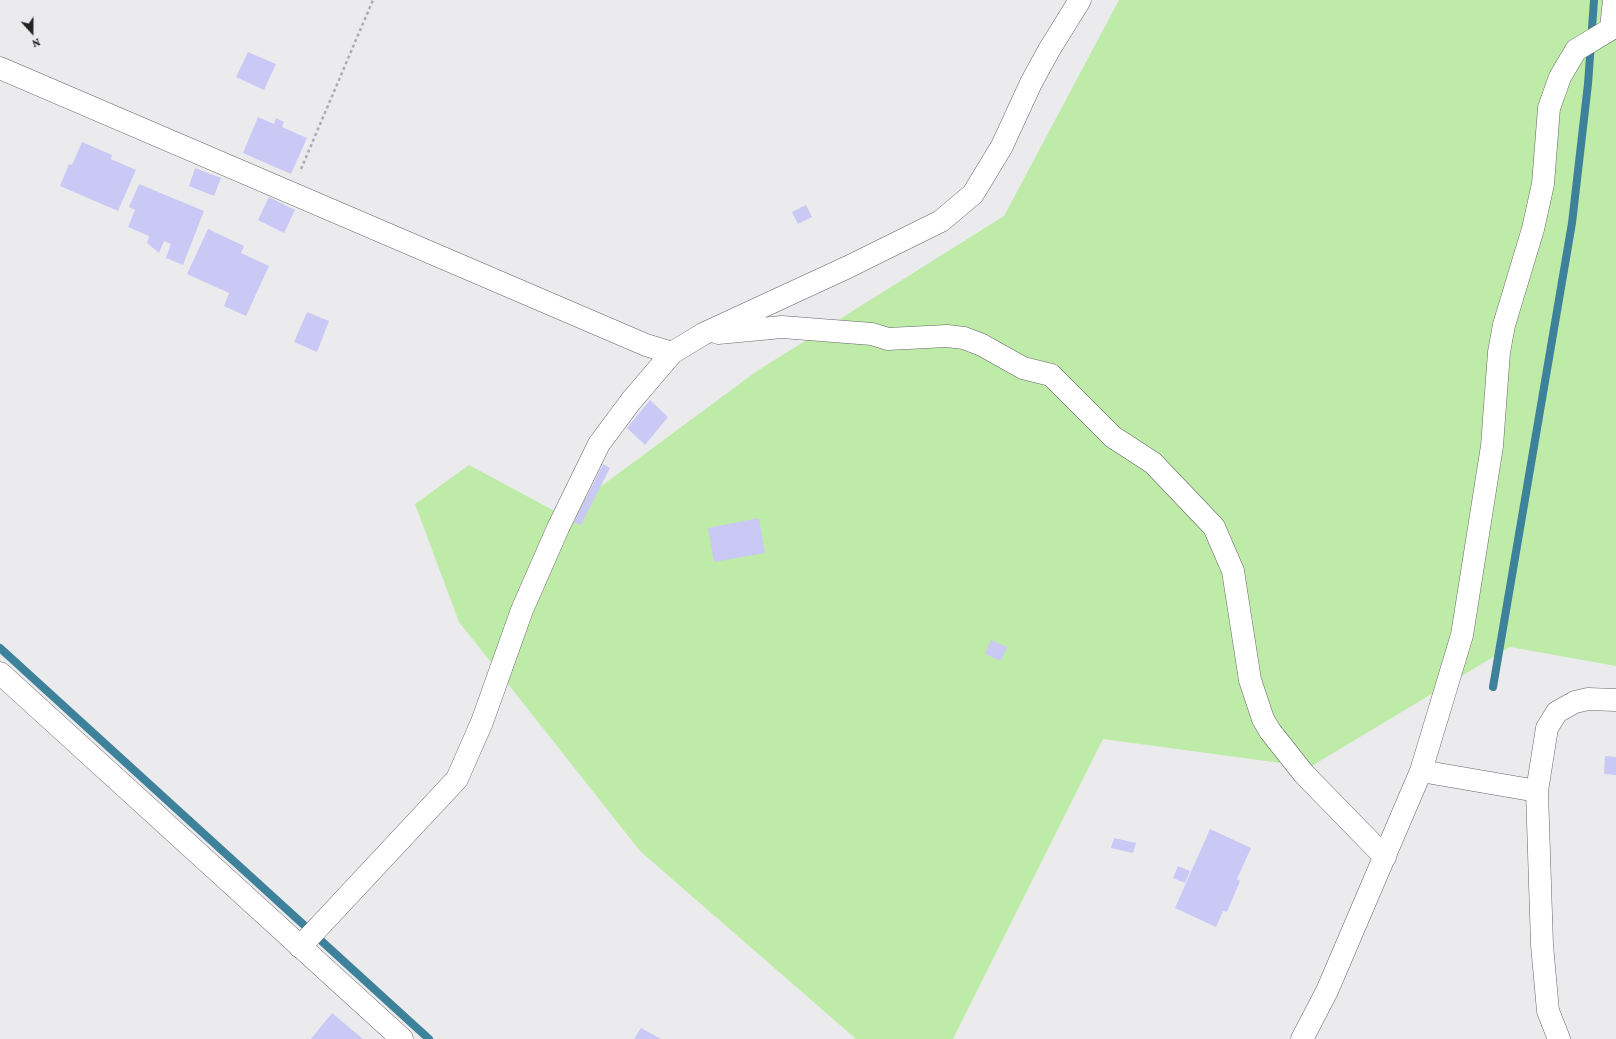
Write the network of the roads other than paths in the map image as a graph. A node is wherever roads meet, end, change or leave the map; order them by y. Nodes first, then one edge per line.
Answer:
1 (1080, 0) edge
2 (1614, 0) edge
3 (0, 68) edge
4 (703, 334) junction
5 (672, 353) junction
6 (0, 673) edge
7 (1616, 700) edge
8 (1421, 771) junction
9 (1537, 791) junction
10 (1385, 857) junction
11 (302, 945) junction
12 (402, 1039) edge
13 (1302, 1039) edge
14 (1558, 1039) edge

1 - 4 street
2 - 8 street
3 - 5 street
4 - 5 street
4 - 10 street
5 - 11 street
6 - 11 street
7 - 9 street
8 - 9 street
8 - 10 street
9 - 14 street
10 - 13 street
11 - 12 street

